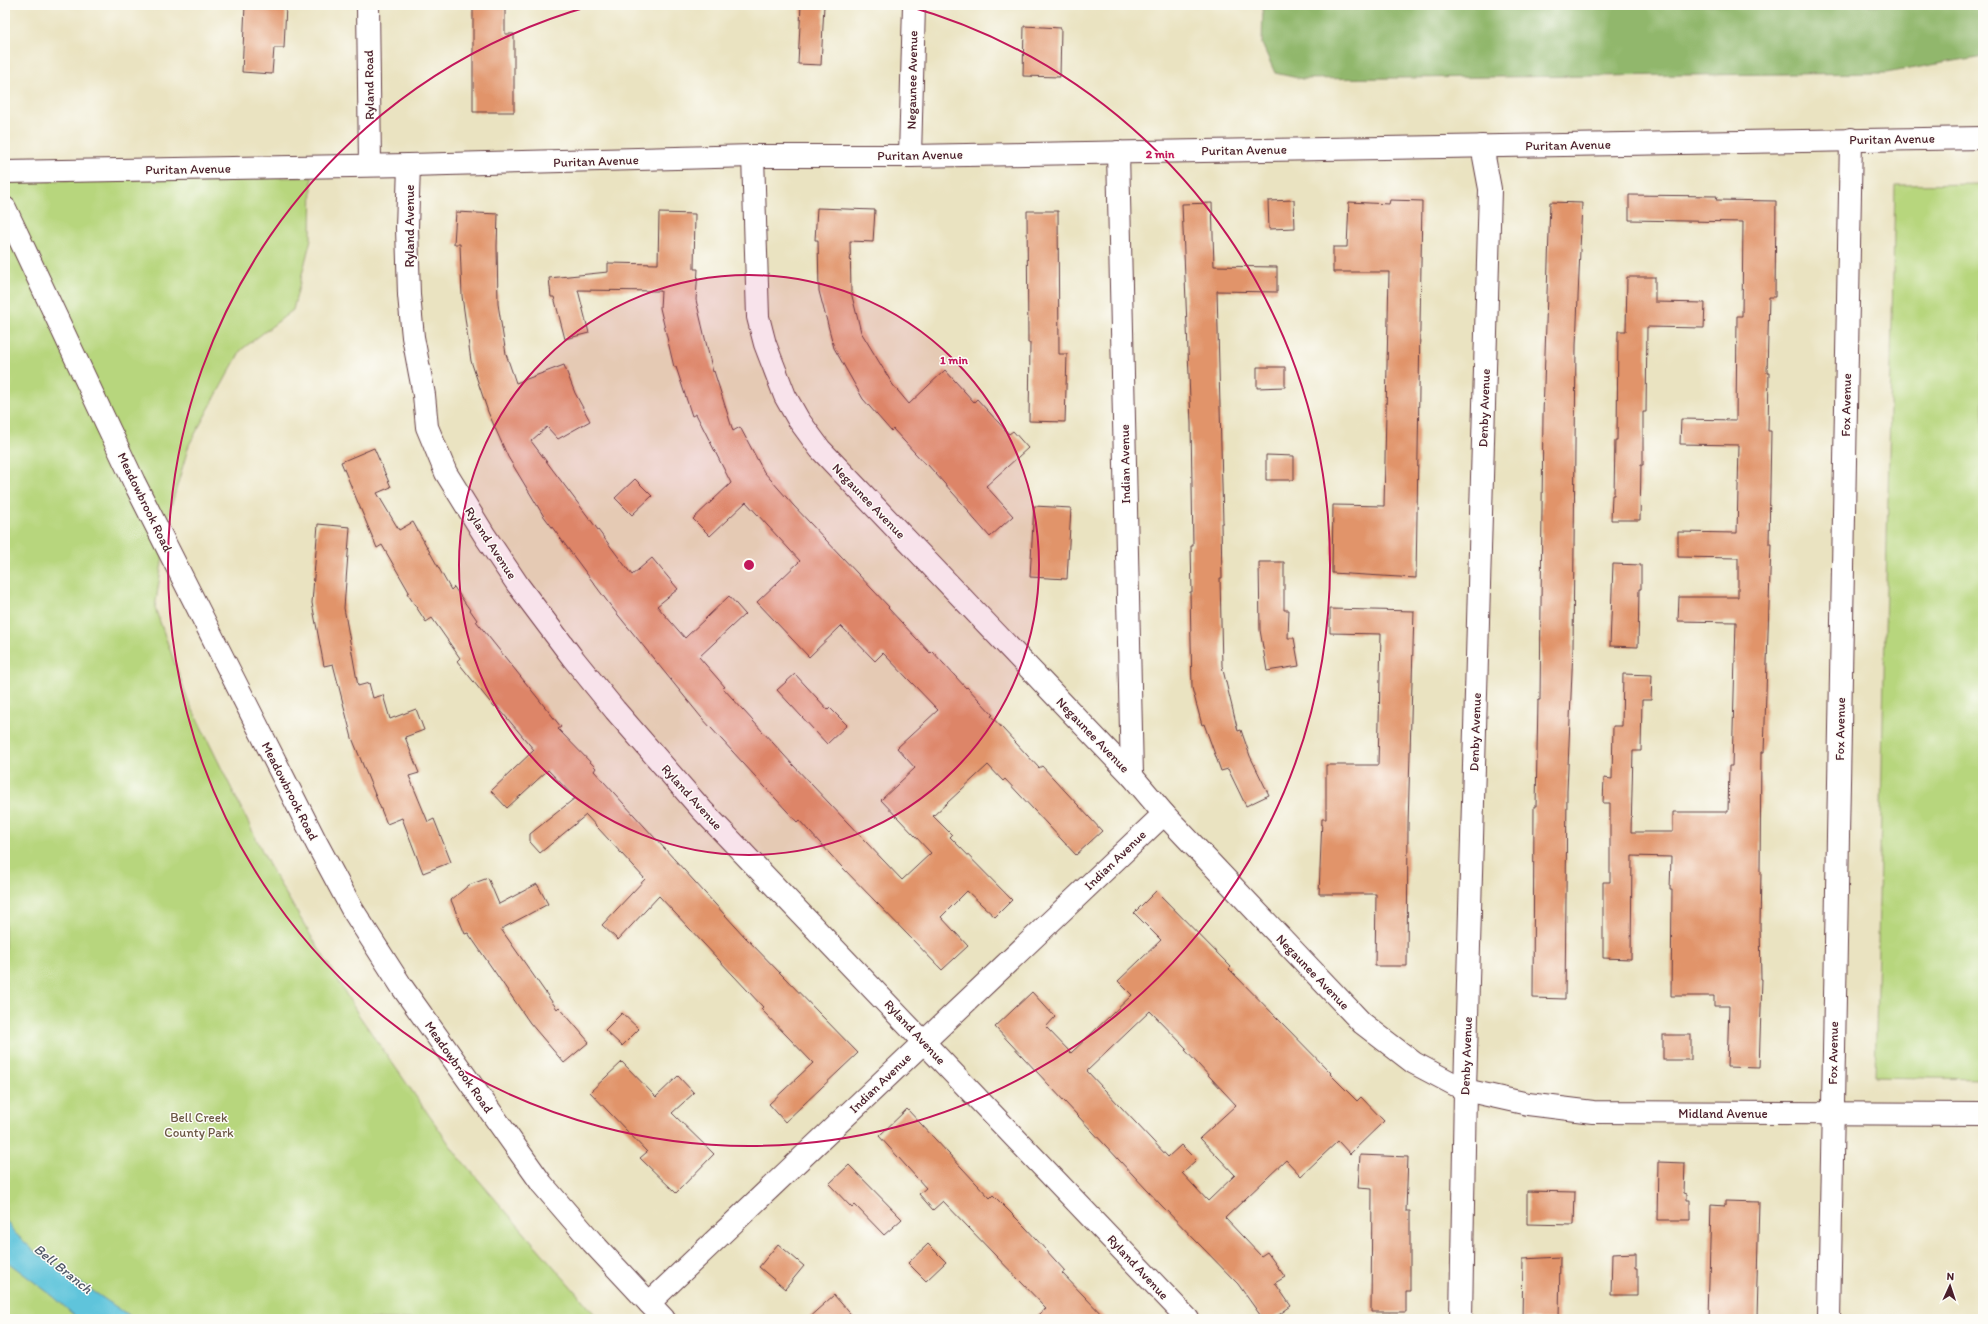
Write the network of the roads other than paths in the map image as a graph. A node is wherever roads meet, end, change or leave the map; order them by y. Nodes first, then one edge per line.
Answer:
1 (368, 5) edge
2 (914, 5) edge
3 (1983, 138) edge
4 (1851, 139) junction
5 (1482, 146) junction
6 (1118, 152) junction
7 (753, 156) junction
8 (910, 156) junction
9 (370, 165) junction
10 (409, 166) junction
11 (5, 172) edge
12 (5, 208) edge
13 (1132, 776) junction
14 (1164, 814) junction
15 (924, 1041) junction
16 (1465, 1090) junction
17 (1832, 1114) junction
18 (1983, 1114) edge
19 (649, 1303) junction
20 (664, 1319) edge
21 (1188, 1319) edge
22 (1461, 1319) edge
23 (1829, 1319) edge

1 - 9 street, Ryland Road
2 - 8 street, Negaunee Avenue
3 - 4 street, Puritan Avenue
4 - 5 street, Puritan Avenue
4 - 17 street, Fox Avenue
5 - 6 street, Puritan Avenue
5 - 16 street, Denby Avenue
6 - 8 street, Puritan Avenue
6 - 13 street, Indian Avenue
7 - 8 street, Puritan Avenue
7 - 10 street, Puritan Avenue
7 - 13 street, Negaunee Avenue
9 - 10 street, Puritan Avenue
9 - 11 street, Puritan Avenue
10 - 15 street, Ryland Avenue
12 - 19 street, Meadowbrook Road
13 - 14 street, Negaunee Avenue
14 - 15 street, Indian Avenue
14 - 16 street, Negaunee Avenue
15 - 19 street, Indian Avenue
15 - 21 street, Ryland Avenue
16 - 17 street, Midland Avenue
16 - 22 street, Denby Avenue
17 - 18 street, Midland Avenue
17 - 23 street, Fox Avenue
19 - 20 street, Meadowbrook Road

